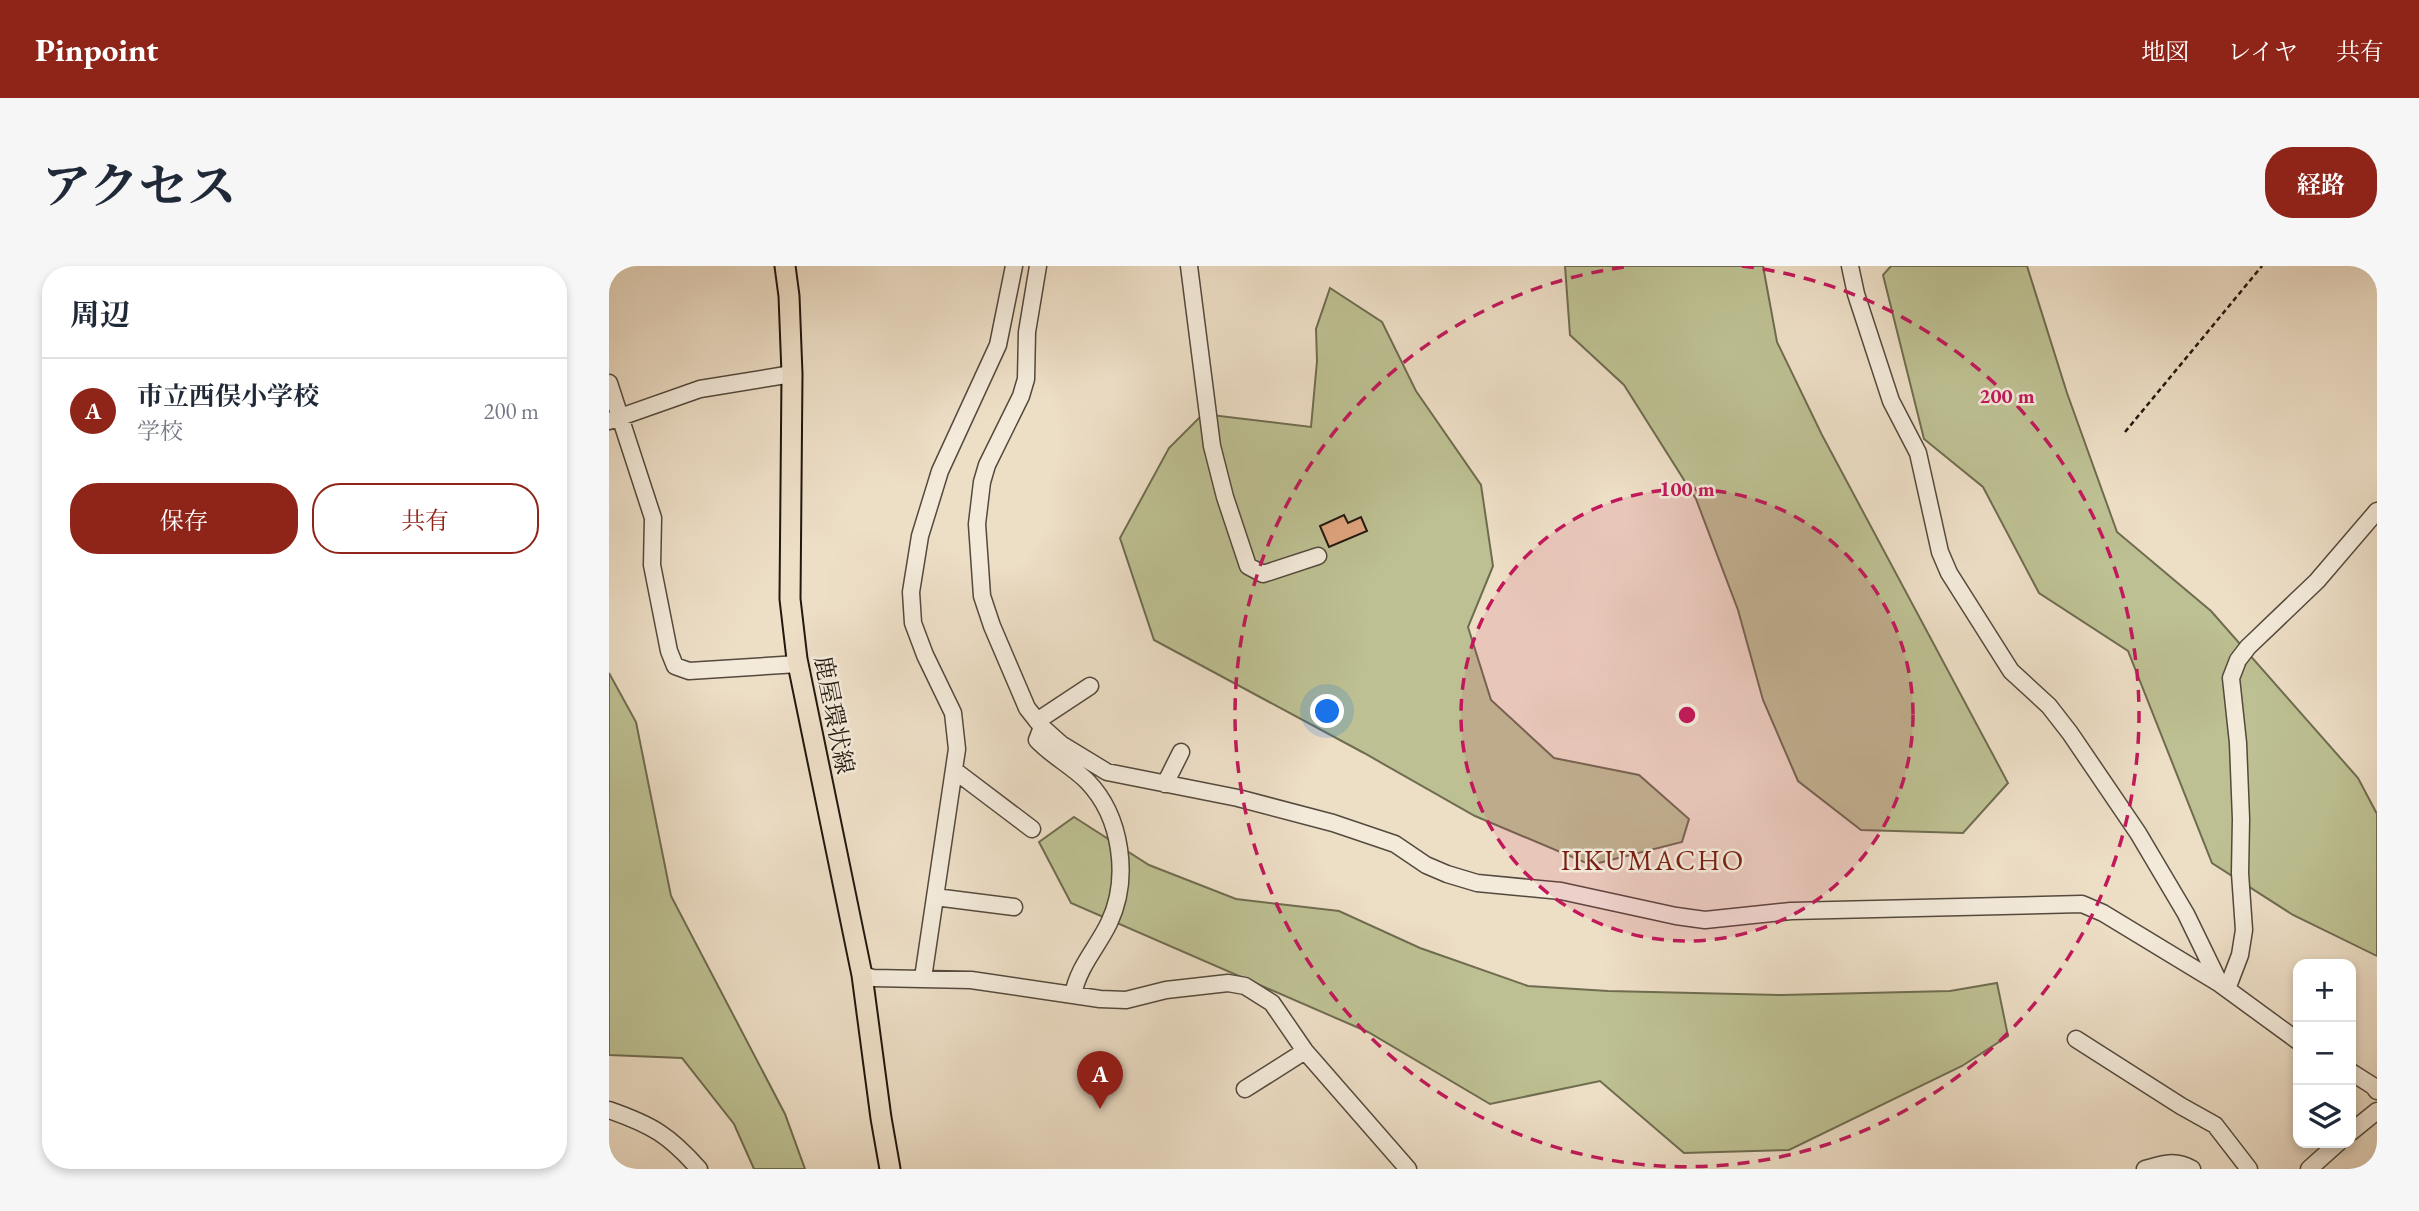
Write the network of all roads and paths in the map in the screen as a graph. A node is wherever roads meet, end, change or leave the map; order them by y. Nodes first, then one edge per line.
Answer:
1 (785, 266) edge
2 (1014, 266) edge
3 (1038, 266) edge
4 (1189, 266) edge
5 (1850, 266) edge
6 (2262, 266) edge
7 (792, 374) junction
8 (609, 383) edge
9 (614, 419) edge
10 (2125, 432) dead end
11 (2377, 511) edge
12 (1318, 556) dead end
13 (798, 664) junction
14 (1090, 685) dead end
15 (1039, 724) junction
16 (1181, 752) dead end
17 (954, 770) junction
18 (1165, 784) junction
19 (1032, 830) dead end
20 (935, 897) junction
21 (1014, 906) dead end
22 (862, 975) junction
23 (923, 978) junction
24 (2223, 987) junction
25 (1073, 995) junction
26 (2293, 1037) edge
27 (2076, 1039) dead end
28 (1304, 1051) junction
29 (2356, 1075) edge
30 (1245, 1089) dead end
31 (2377, 1091) edge
32 (609, 1110) edge
33 (2377, 1111) edge
34 (2356, 1128) edge
35 (2332, 1148) edge
36 (699, 1169) edge
37 (890, 1169) edge
38 (1408, 1169) edge
39 (2145, 1169) edge
40 (2192, 1169) edge
41 (2249, 1169) edge
42 (2309, 1169) edge

1 - 7 main road, 鹿屋環状線
2 - 17 street
3 - 15 street
4 - 12 street
5 - 24 street
6 - 10 path
7 - 9 street
7 - 13 main road, 鹿屋環状線
8 - 9 street
9 - 13 street
11 - 24 street
13 - 22 main road, 鹿屋環状線
14 - 15 street
15 - 18 street
15 - 25 street
16 - 18 street
17 - 19 street
17 - 20 street
18 - 24 street
20 - 21 street
20 - 23 street
22 - 23 street
22 - 37 main road, 鹿屋環状線
23 - 25 street
24 - 26 street
25 - 28 street
27 - 41 street
28 - 30 street
28 - 38 street
29 - 31 street
32 - 36 street
33 - 34 street
35 - 42 street
39 - 40 street

